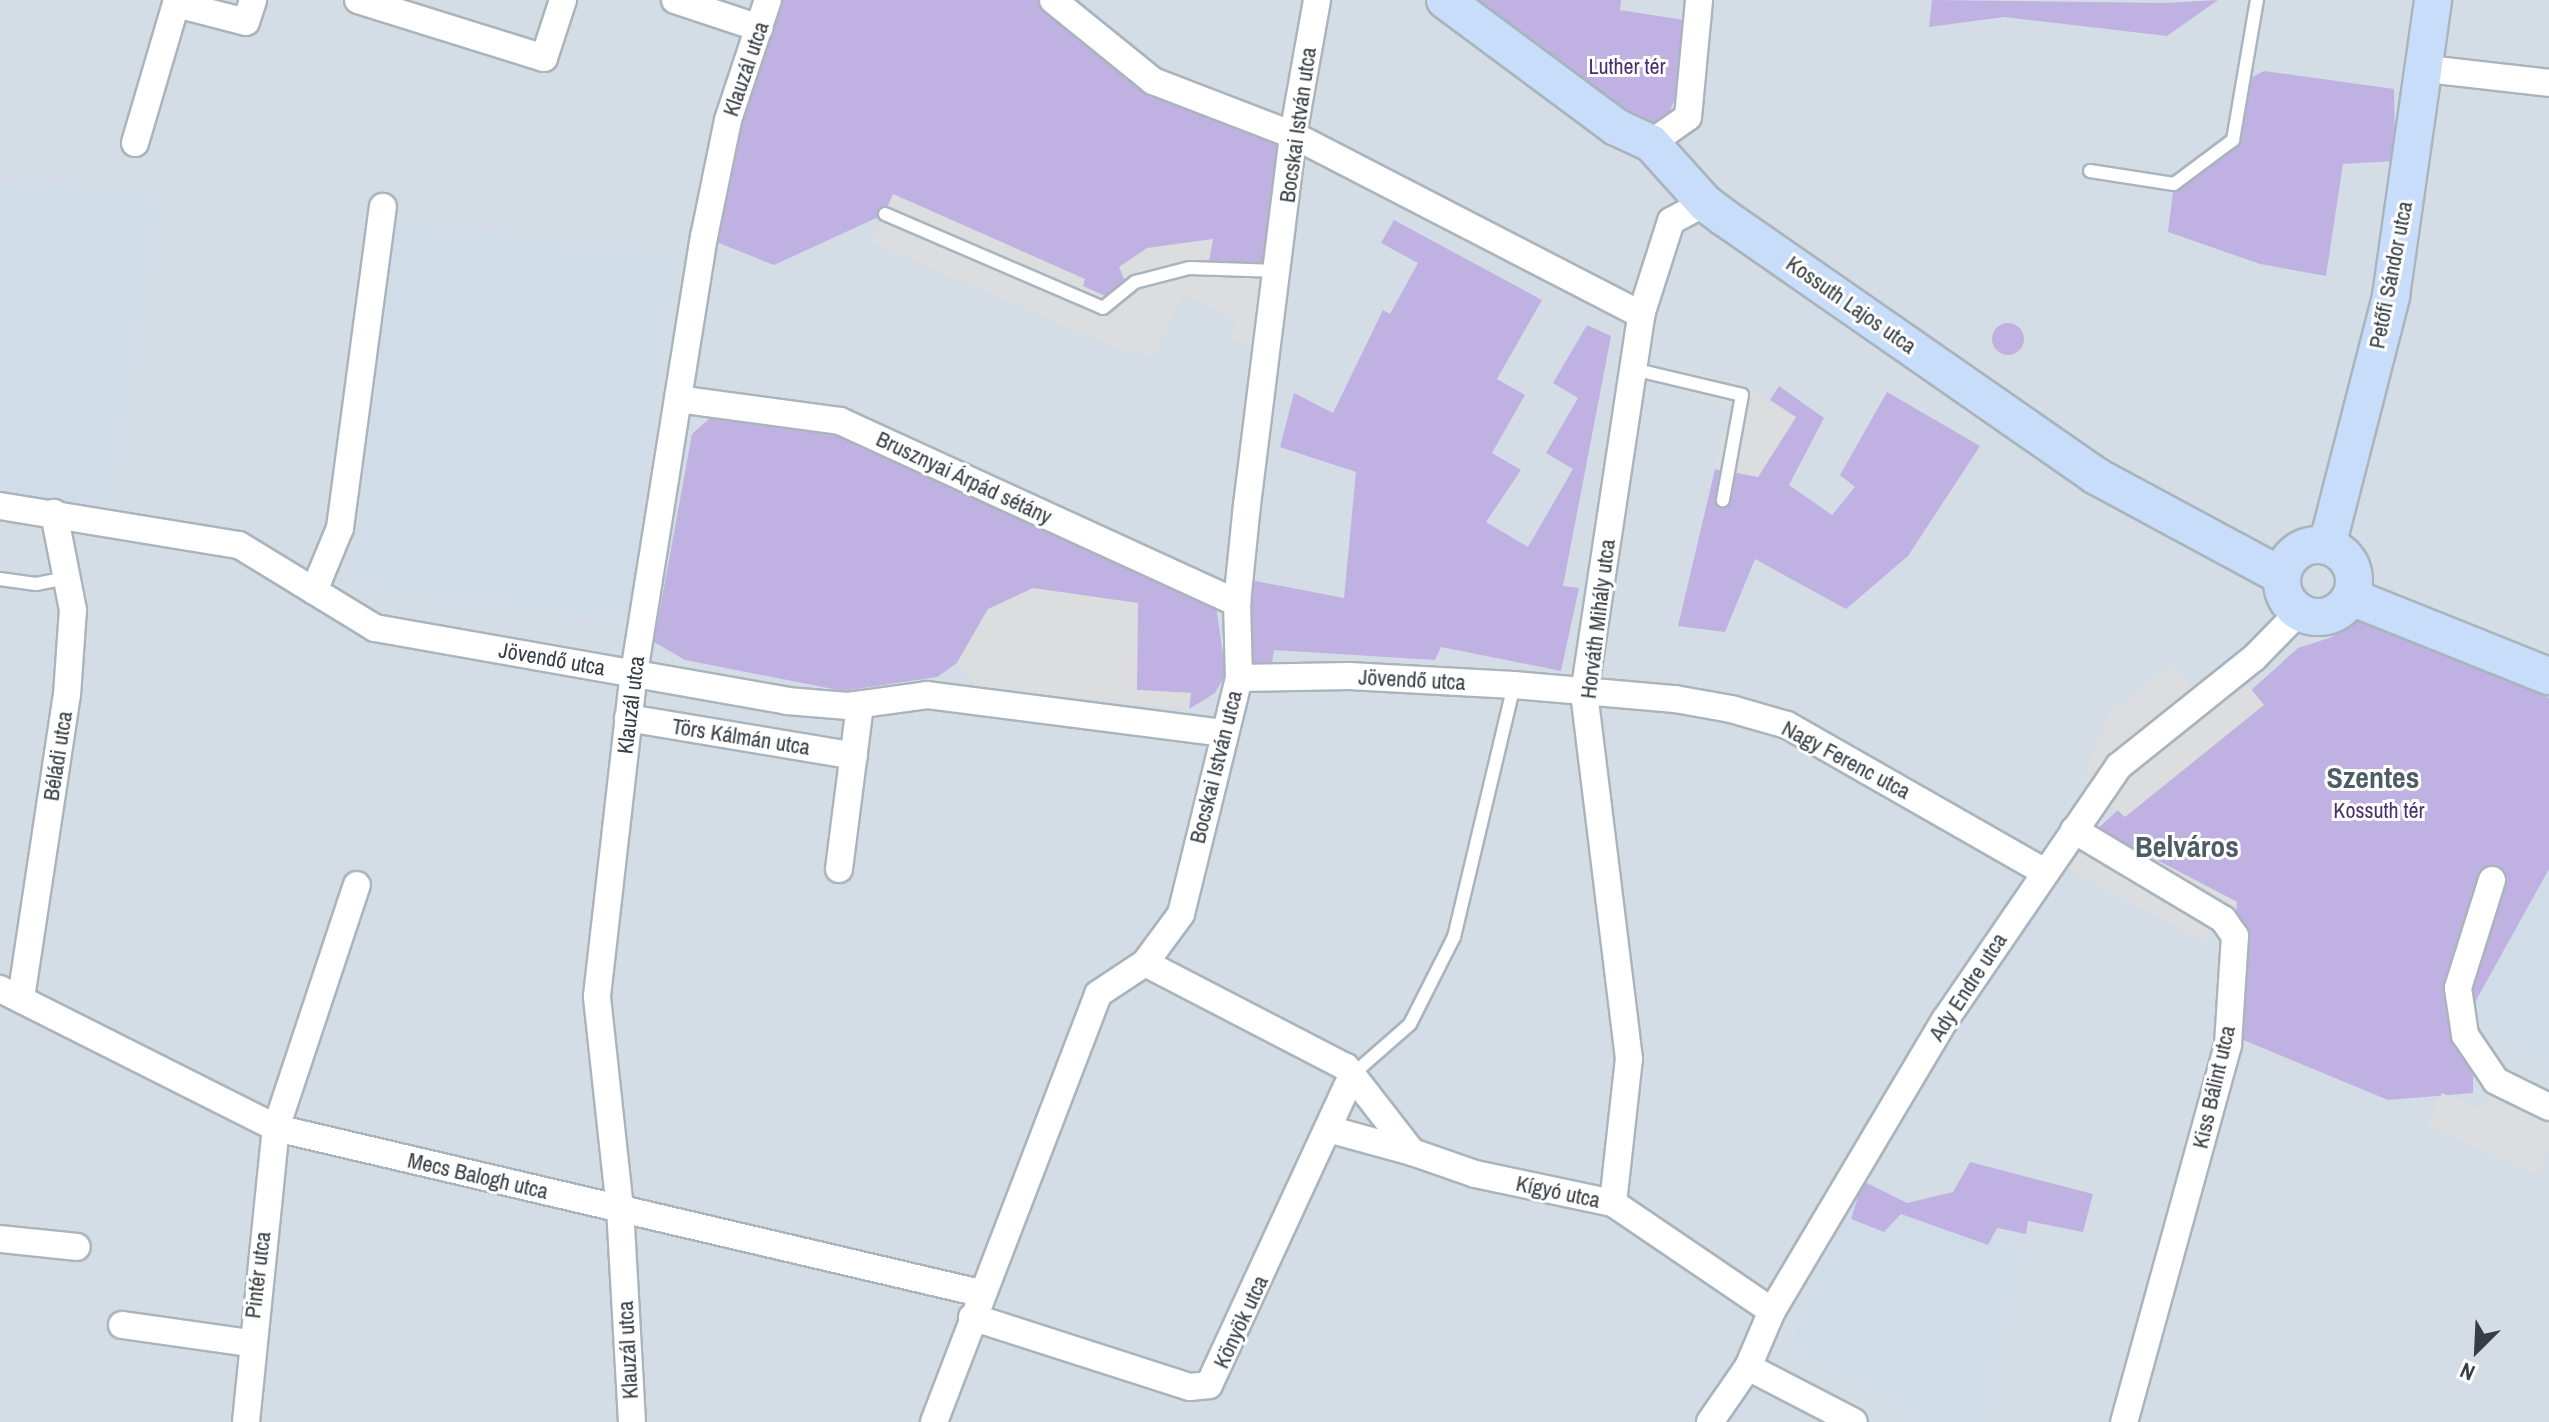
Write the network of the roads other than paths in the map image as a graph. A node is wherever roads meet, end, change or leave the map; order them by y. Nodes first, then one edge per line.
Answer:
1 (253, 0) edge
2 (358, 0) edge
3 (563, 0) edge
4 (675, 0) edge
5 (768, 0) edge
6 (1053, 0) edge
7 (1317, 0) edge
8 (1445, 0) edge
9 (1699, 0) edge
10 (2257, 0) edge
11 (2433, 0) edge
12 (759, 28) junction
13 (2427, 69) junction
14 (2549, 83) edge
15 (1293, 135) junction
16 (135, 143) dead end
17 (1651, 143) junction
18 (2090, 171) dead end
19 (1705, 203) junction
20 (383, 207) dead end
21 (885, 214) dead end
22 (1279, 271) junction
23 (1641, 315) junction
24 (1633, 369) junction
25 (678, 399) junction
26 (1723, 500) dead end
27 (0, 506) edge
28 (2154, 508) junction
29 (2189, 508) dead end
30 (54, 513) junction
31 (2327, 546) junction
32 (2282, 576) junction
33 (67, 578) junction
34 (0, 579) edge
35 (314, 591) junction
36 (2351, 597) junction
37 (1237, 603) junction
38 (2299, 612) junction
39 (634, 673) junction
40 (2549, 676) edge
41 (1239, 678) junction
42 (1514, 685) junction
43 (1584, 694) junction
44 (860, 705) junction
45 (628, 718) junction
46 (1222, 733) junction
47 (854, 756) junction
48 (2074, 830) junction
49 (839, 869) dead end
50 (2043, 871) junction
51 (2492, 880) dead end
52 (357, 885) dead end
53 (1145, 963) junction
54 (10, 994) edge
55 (1352, 1075) junction
56 (2549, 1107) edge
57 (276, 1128) junction
58 (1328, 1129) junction
59 (1412, 1152) junction
60 (1613, 1203) junction
61 (620, 1209) junction
62 (0, 1239) edge
63 (77, 1247) dead end
64 (976, 1305) junction
65 (1772, 1311) junction
66 (122, 1325) dead end
67 (250, 1343) junction
68 (1748, 1367) junction
69 (246, 1422) edge
70 (632, 1422) edge
71 (934, 1422) edge
72 (1710, 1422) edge
73 (1854, 1422) edge
74 (2124, 1422) edge

1 - 16 street
2 - 3 street
4 - 12 street
5 - 12 street, Klauzál utca
6 - 15 street
7 - 15 street, Bocskai István utca
8 - 17 street, Kossuth Lajos utca
9 - 17 street
10 - 18 lane
11 - 13 street, Petőfi Sándor utca
12 - 25 street, Klauzál utca
13 - 14 street
13 - 31 street, Petőfi Sándor utca
15 - 22 street, Bocskai István utca
15 - 23 street
17 - 19 street, Kossuth Lajos utca
19 - 23 street, Horváth Mihály utca
19 - 28 street, Kossuth Lajos utca
20 - 35 street
21 - 22 lane
22 - 37 street, Bocskai István utca
23 - 24 street, Horváth Mihály utca
24 - 26 lane
24 - 43 street, Horváth Mihály utca
25 - 37 street, Brusznyai Árpád sétány
25 - 39 street, Klauzál utca
27 - 30 street, Jövendő utca
28 - 29 lane
28 - 32 street, Kossuth Lajos utca
30 - 33 street, Béládi utca
30 - 35 street, Jövendő utca
31 - 32 street
31 - 36 street
32 - 38 street
33 - 34 lane
33 - 54 street, Béládi utca
35 - 39 street, Jövendő utca
36 - 38 street
36 - 40 street
37 - 41 street, Bocskai István utca
38 - 48 street, Ady Endre utca
39 - 44 street, Jövendő utca
39 - 45 street, Klauzál utca
41 - 42 street, Jövendő utca
41 - 46 street, Bocskai István utca
42 - 43 street, Jövendő utca
42 - 55 lane
43 - 50 street, Nagy Ferenc utca
43 - 60 street, Horváth Mihály utca
44 - 46 street, Jövendő utca
44 - 47 street
45 - 47 street, Törs Kálmán utca
45 - 61 street, Klauzál utca
46 - 53 street, Bocskai István utca
47 - 49 street
48 - 50 street, Ady Endre utca
48 - 74 street, Kiss Bálint utca
50 - 65 street, Ady Endre utca
51 - 56 street
52 - 57 street, Pintér utca
53 - 55 street
53 - 64 street, Bocskai István utca
54 - 57 street, Mecs Balogh utca
55 - 58 street, Könyök utca
55 - 59 street
57 - 61 street, Mecs Balogh utca
57 - 67 street, Pintér utca
58 - 59 street, Kígyó utca
58 - 64 street, Könyök utca
59 - 60 street, Kígyó utca
60 - 65 street, Kígyó utca
61 - 64 street, Mecs Balogh utca
61 - 70 street, Klauzál utca
62 - 63 street
64 - 71 street, Bocskai István utca
65 - 68 street, Ady Endre utca
66 - 67 street
67 - 69 street, Pintér utca
68 - 72 street, Ady Endre utca
68 - 73 street

